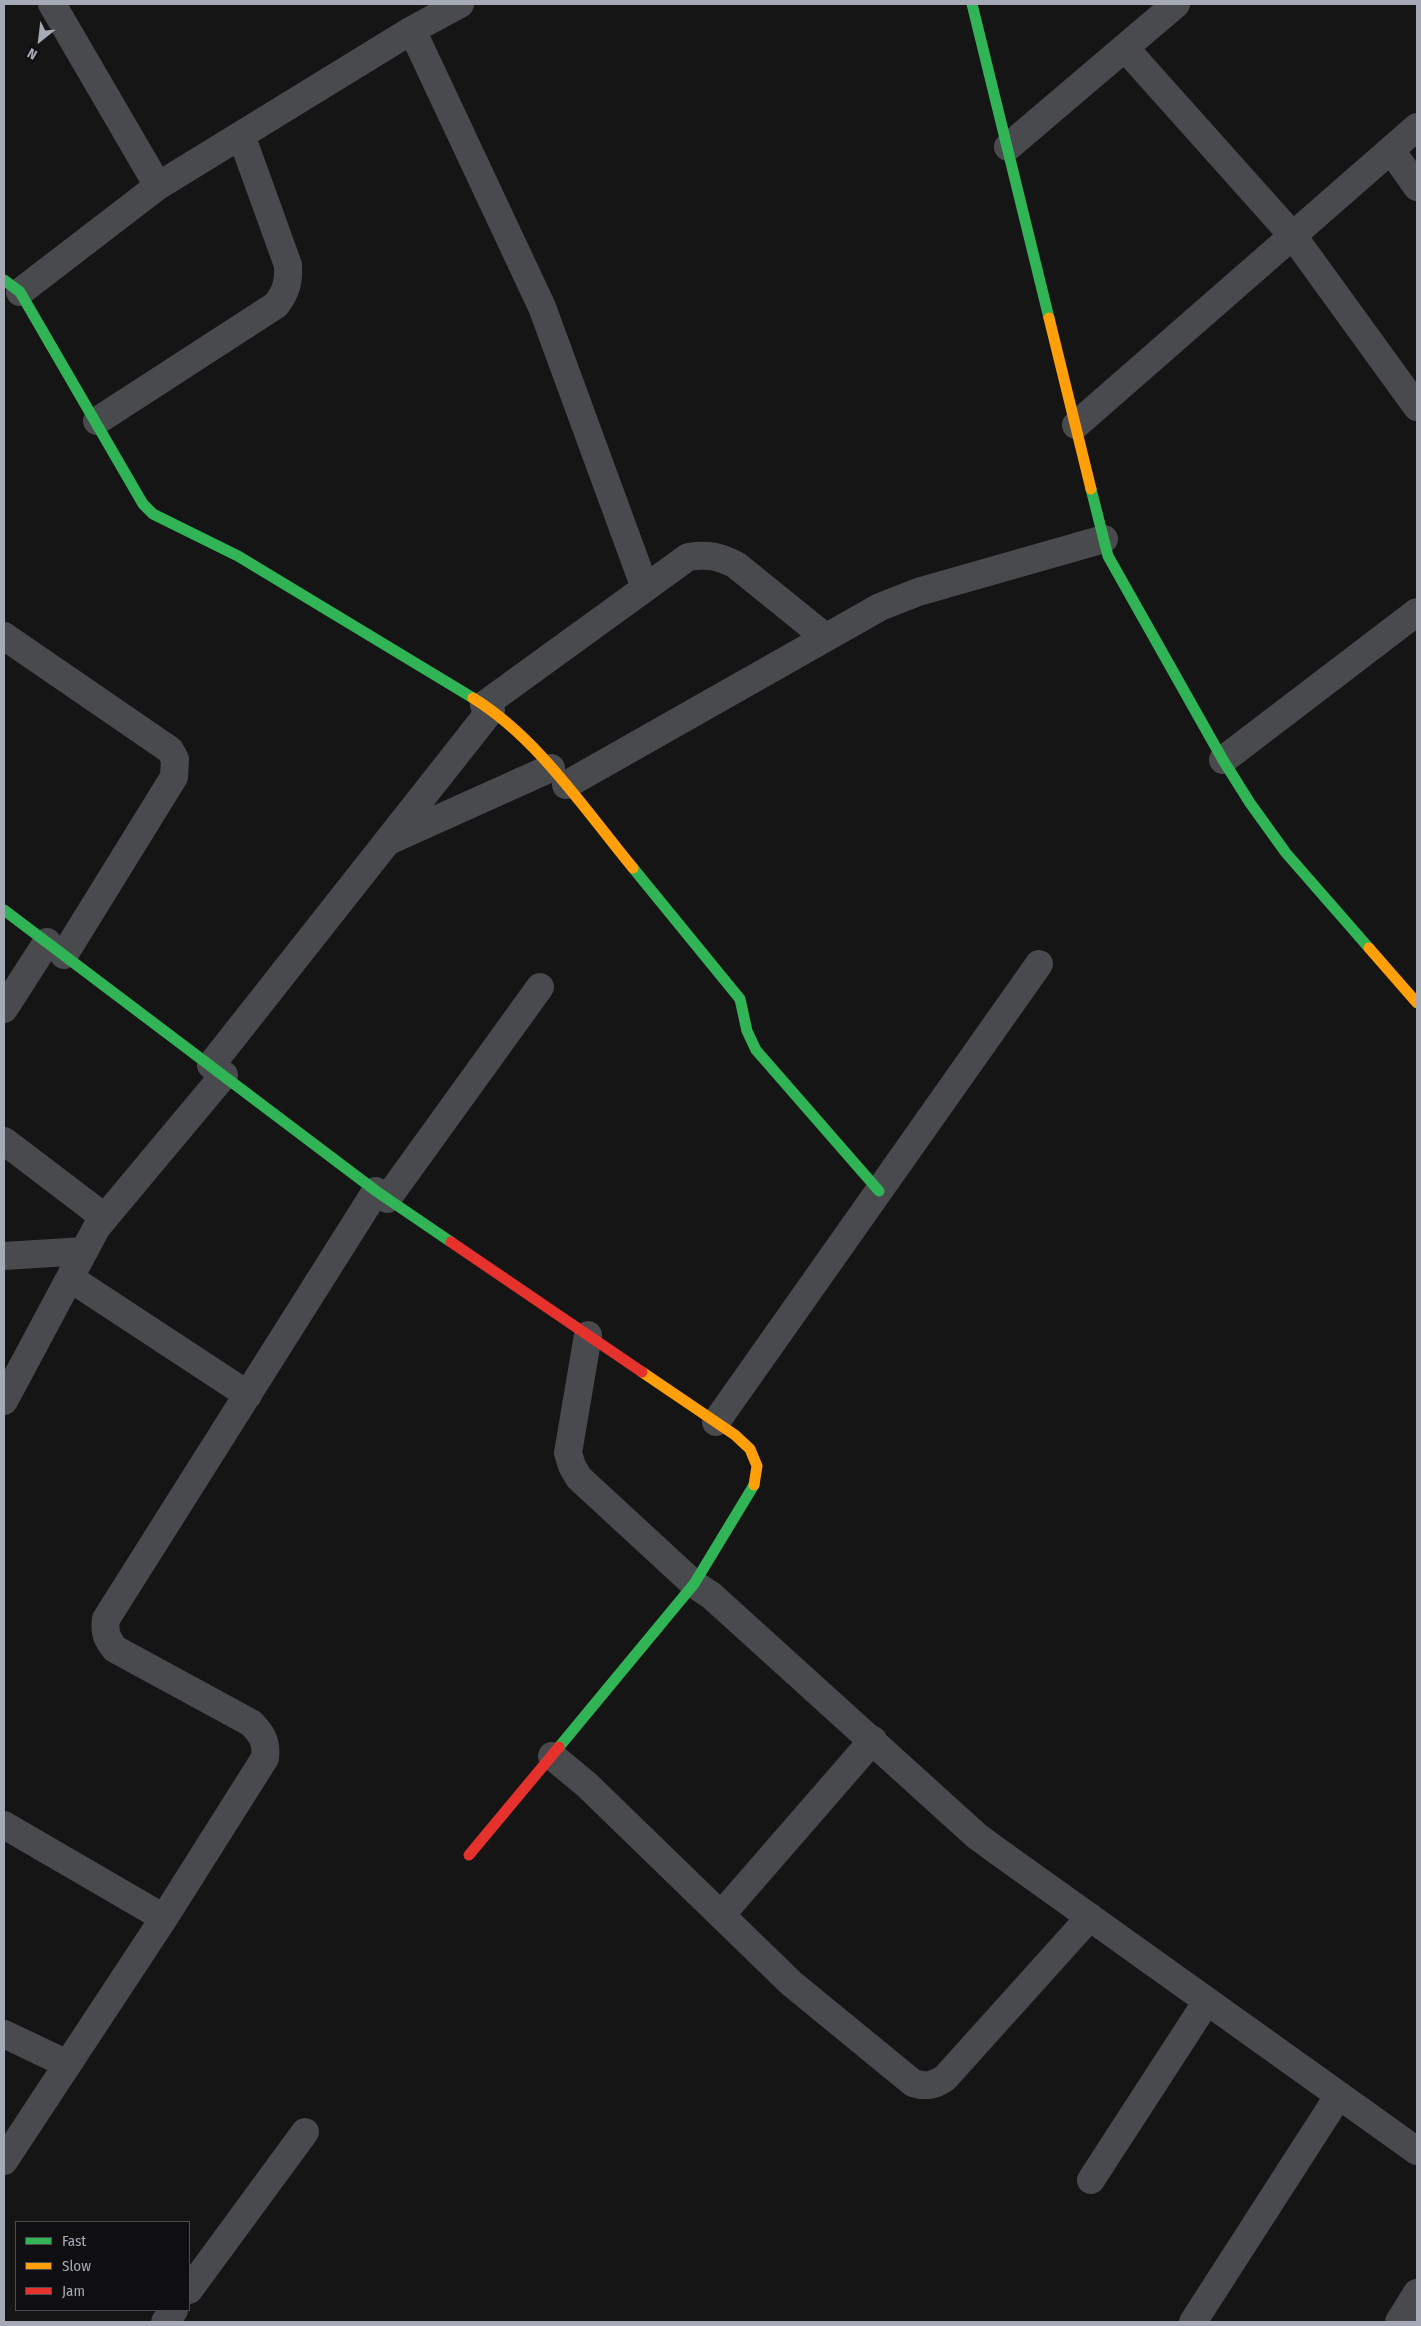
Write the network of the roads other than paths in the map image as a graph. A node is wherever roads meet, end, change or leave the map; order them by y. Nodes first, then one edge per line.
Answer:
1 (52, 4) edge
2 (460, 4) edge
3 (972, 4) edge
4 (1176, 4) edge
5 (412, 30) junction
6 (1125, 48) junction
7 (1417, 127) edge
8 (242, 135) junction
9 (1008, 147) junction
10 (1391, 150) junction
11 (158, 186) junction
12 (1417, 187) edge
13 (1293, 236) junction
14 (12, 286) edge
15 (1417, 407) edge
16 (97, 421) junction
17 (1076, 425) junction
18 (1104, 539) junction
19 (645, 588) junction
20 (1417, 612) edge
21 (4, 636) edge
22 (825, 637) junction
23 (488, 708) junction
24 (1223, 760) junction
25 (559, 776) junction
26 (388, 841) junction
27 (4, 910) edge
28 (56, 949) junction
29 (1039, 964) dead end
30 (540, 987) dead end
31 (1417, 1003) edge
32 (4, 1010) edge
33 (217, 1070) junction
34 (4, 1141) edge
35 (879, 1191) junction
36 (382, 1195) junction
37 (104, 1217) junction
38 (84, 1251) junction
39 (4, 1256) edge
40 (70, 1278) junction
41 (588, 1335) junction
42 (248, 1395) junction
43 (4, 1401) edge
44 (716, 1422) junction
45 (703, 1590) junction
46 (873, 1740) junction
47 (557, 1759) junction
48 (4, 1825) edge
49 (469, 1855) dead end
50 (721, 1915) junction
51 (164, 1918) junction
52 (1090, 1918) junction
53 (1207, 2001) junction
54 (4, 2034) edge
55 (68, 2064) junction
56 (1339, 2095) junction
57 (305, 2132) dead end
58 (1417, 2151) edge
59 (4, 2160) edge
60 (1091, 2180) dead end
61 (190, 2289) edge
62 (1417, 2293) edge
63 (173, 2311) edge
64 (165, 2322) edge
65 (1193, 2322) edge
66 (1400, 2322) edge

1 - 11 street
2 - 5 street
3 - 9 street
4 - 6 street
5 - 8 street
5 - 19 street
6 - 9 street
6 - 13 street
7 - 10 street
8 - 11 street
8 - 16 street
9 - 17 street
10 - 12 street
10 - 13 street
11 - 14 street
13 - 15 street
13 - 17 street
14 - 16 street
16 - 23 street
17 - 18 street
18 - 22 street
18 - 24 street
19 - 22 street
19 - 23 street
20 - 24 street
21 - 28 street
22 - 25 street
23 - 25 street
23 - 26 street
24 - 31 street
25 - 26 street
25 - 35 street
26 - 33 street
27 - 28 street
28 - 32 street
28 - 33 street
29 - 35 street
30 - 36 street
33 - 36 street
33 - 37 street
34 - 37 street
35 - 44 street
36 - 41 street
36 - 42 street
37 - 38 street
38 - 39 street
38 - 40 street
40 - 42 street
40 - 43 street
41 - 44 street
41 - 45 street
42 - 51 street
44 - 45 street
45 - 46 street
45 - 47 street
46 - 50 street
46 - 52 street
47 - 49 street
47 - 50 street
48 - 51 street
50 - 52 street
51 - 55 street
52 - 53 street
53 - 56 street
53 - 60 street
54 - 55 street
55 - 59 street
56 - 58 street
56 - 65 street
57 - 61 street
62 - 66 street
63 - 64 street

